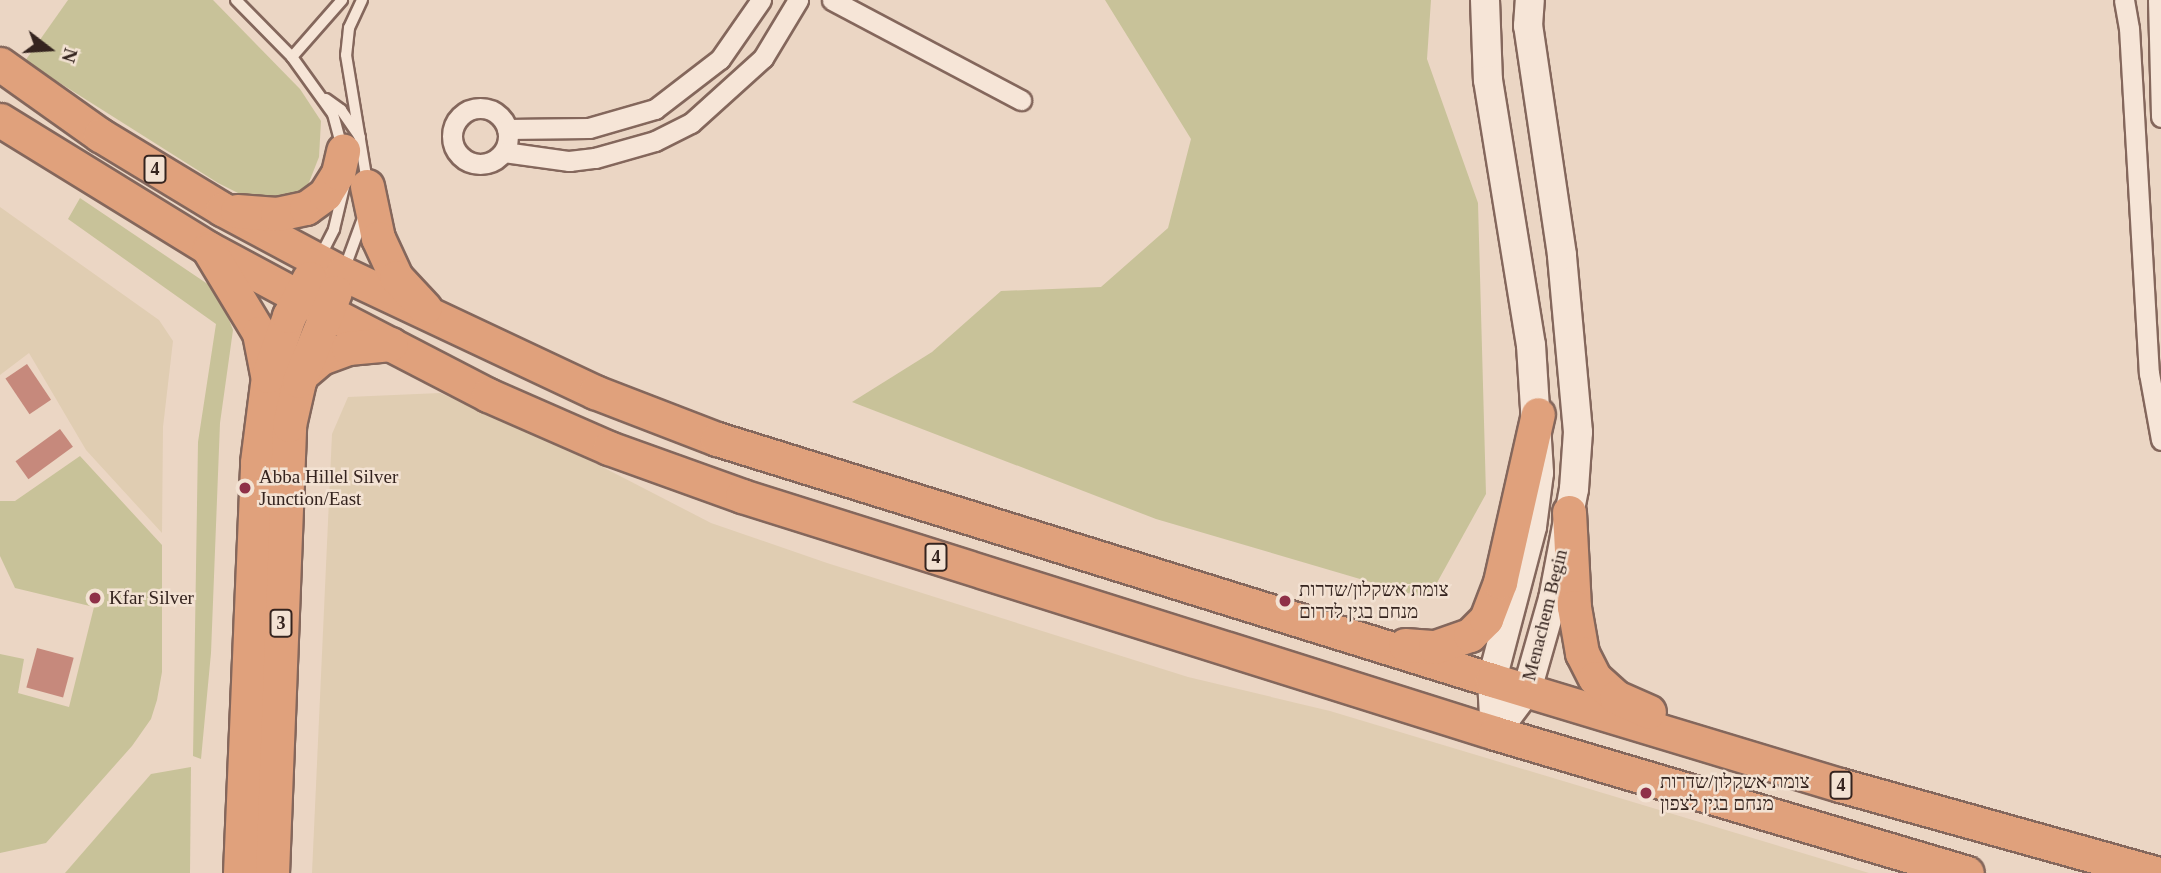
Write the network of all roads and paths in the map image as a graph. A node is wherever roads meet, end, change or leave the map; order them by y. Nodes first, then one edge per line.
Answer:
1 (236, 0) edge
2 (342, 0) edge
3 (362, 0) edge
4 (761, 0) edge
5 (798, 0) edge
6 (832, 0) edge
7 (1485, 0) edge
8 (1530, 0) edge
9 (2124, 0) edge
10 (2158, 0) edge
11 (292, 57) junction
12 (0, 64) edge
13 (317, 93) junction
14 (1021, 100) dead end
15 (2161, 117) edge
16 (0, 120) edge
17 (508, 129) junction
18 (353, 146) junction
19 (504, 152) junction
20 (367, 186) junction
21 (222, 209) junction
22 (208, 248) junction
23 (330, 267) junction
24 (313, 304) junction
25 (433, 318) junction
26 (391, 344) junction
27 (302, 374) junction
28 (268, 376) junction
29 (1538, 414) junction
30 (2161, 440) edge
31 (1569, 512) junction
32 (1373, 643) junction
33 (1492, 680) junction
34 (1527, 690) junction
35 (1495, 733) junction
36 (1750, 758) junction
37 (240, 873) edge
38 (272, 873) edge
39 (1967, 873) edge
40 (2157, 873) edge

1 - 11 lane
2 - 11 lane
3 - 18 lane
4 - 17 street
5 - 19 street
6 - 14 street
7 - 29 main road, Menachem Begin
8 - 31 main road, Menachem Begin
9 - 30 street
10 - 15 street
11 - 13 lane
12 - 21 highway, 4
13 - 18 lane
13 - 18 lane
16 - 22 highway, 4
17 - 19 street
17 - 19 street
18 - 20 lane
18 - 21 highway
18 - 23 lane
20 - 23 lane
20 - 25 highway
21 - 23 highway, 4
22 - 24 highway, 4
22 - 28 highway
23 - 24 highway, 3
23 - 25 highway, 4
24 - 26 highway, 4
24 - 27 highway, 3
24 - 28 highway, 3
25 - 32 highway, 4
26 - 27 highway
26 - 35 highway, 4
27 - 38 highway, 3
28 - 37 highway, 3
29 - 32 highway
29 - 33 main road, Menachem Begin
31 - 34 main road, Menachem Begin
31 - 36 highway
32 - 33 highway, 4
33 - 34 highway, 4
33 - 35 main road, Menachem Begin
34 - 35 main road, Menachem Begin
34 - 36 highway, 4
35 - 39 highway, 4
36 - 40 highway, 4

